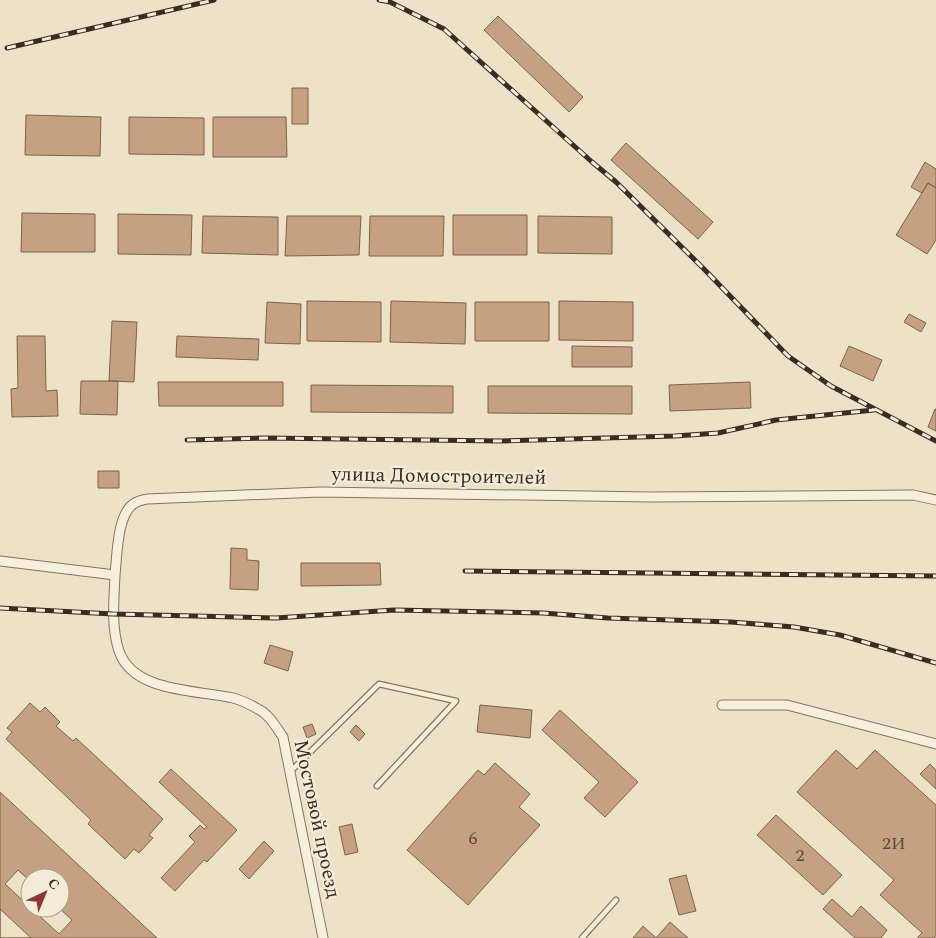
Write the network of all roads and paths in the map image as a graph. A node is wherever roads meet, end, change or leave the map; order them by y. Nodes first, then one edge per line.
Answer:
1 (936, 500) edge
2 (0, 561) edge
3 (115, 575) junction
4 (722, 705) dead end
5 (936, 744) edge
6 (291, 771) junction
7 (377, 786) dead end
8 (616, 900) dead end
9 (323, 938) edge
10 (582, 938) edge

1 - 3 street, улица Домостроителей
2 - 3 street
3 - 6 street, Мостовой проезд
4 - 5 street
6 - 7 lane
6 - 9 street, Мостовой проезд
8 - 10 lane

